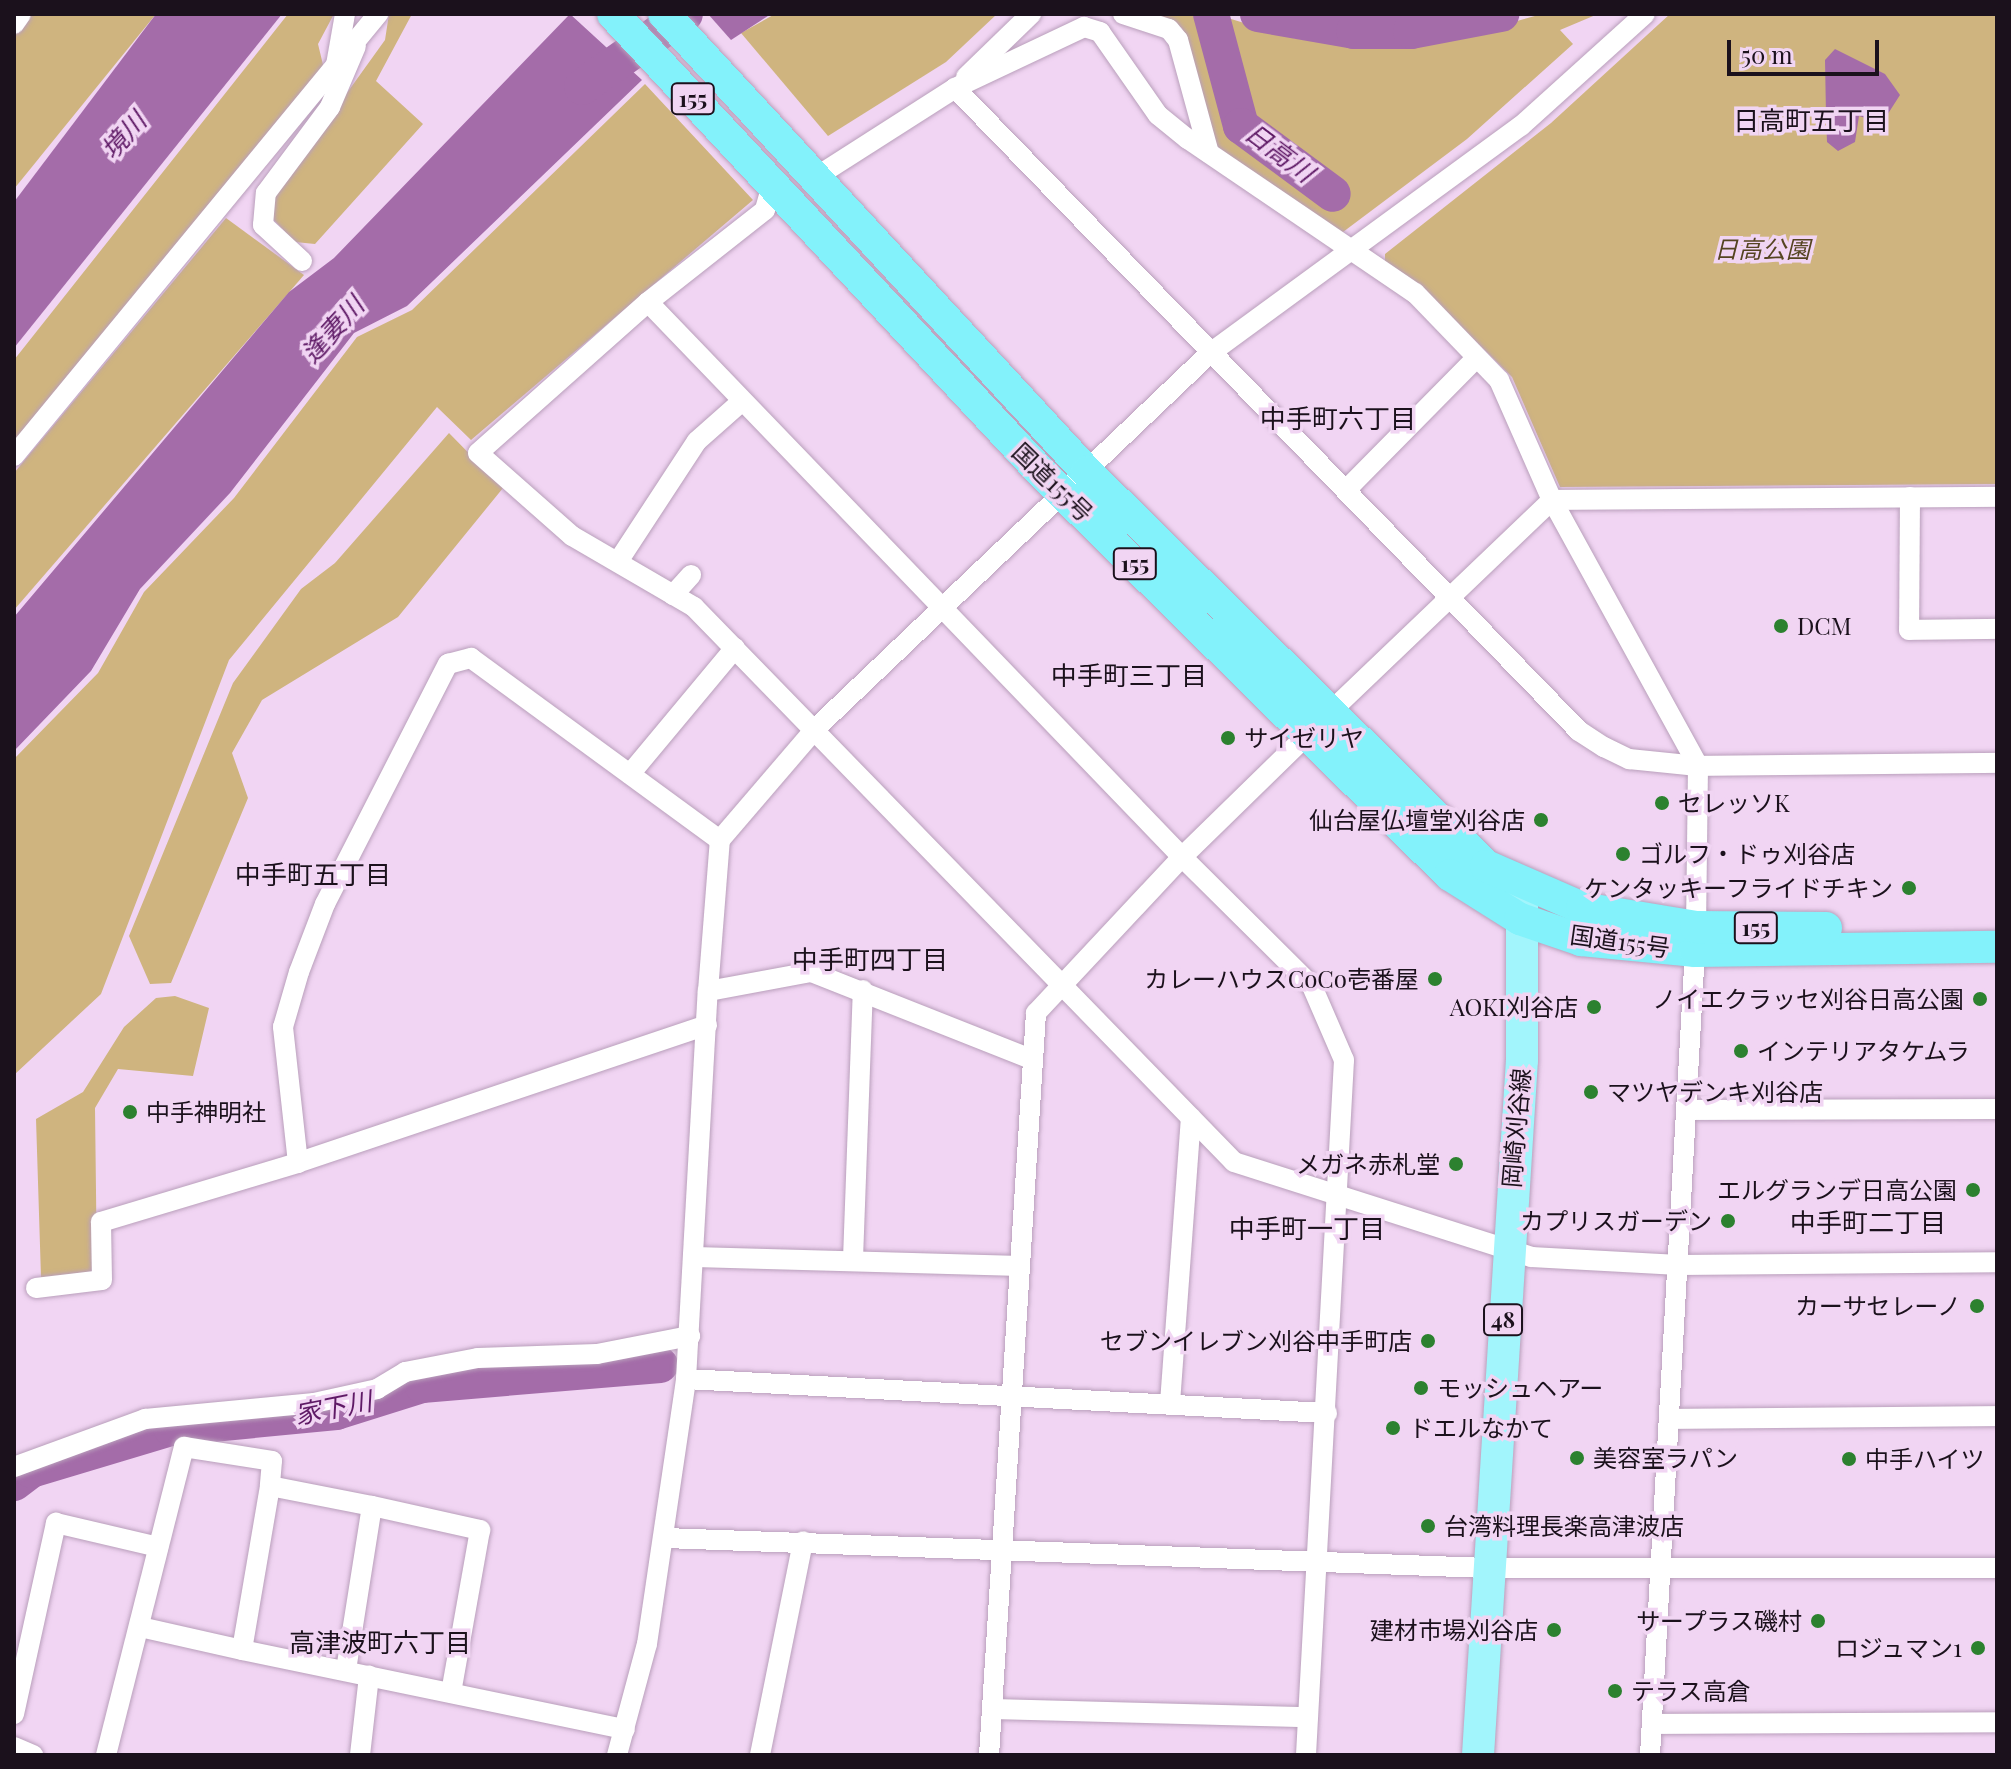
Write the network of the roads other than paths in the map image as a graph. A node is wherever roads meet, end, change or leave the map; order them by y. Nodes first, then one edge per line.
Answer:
1 (21, 14) edge
2 (345, 14) edge
3 (378, 14) edge
4 (613, 14) edge
5 (664, 14) edge
6 (1031, 14) edge
7 (1645, 14) edge
8 (1131, 15) edge
9 (14, 24) edge
10 (358, 39) junction
11 (335, 67) junction
12 (955, 88) junction
13 (1212, 156) junction
14 (810, 171) junction
15 (772, 185) junction
16 (1348, 253) junction
17 (302, 261) dead end
18 (648, 302) junction
19 (1209, 354) junction
20 (1475, 359) junction
21 (742, 401) junction
22 (14, 456) edge
23 (1076, 483) junction
24 (1347, 489) junction
25 (1910, 497) junction
26 (1997, 497) edge
27 (1552, 500) junction
28 (619, 560) junction
29 (691, 575) dead end
30 (673, 595) junction
31 (1449, 597) junction
32 (941, 608) junction
33 (1997, 629) edge
34 (735, 648) junction
35 (1317, 725) junction
36 (815, 729) junction
37 (1997, 763) edge
38 (1698, 766) junction
39 (630, 774) junction
40 (720, 840) junction
41 (1182, 857) junction
42 (1522, 885) junction
43 (1520, 919) junction
44 (1997, 929) edge
45 (1696, 939) junction
46 (1997, 947) edge
47 (1061, 981) junction
48 (863, 990) junction
49 (708, 991) junction
50 (707, 1025) junction
51 (1031, 1059) junction
52 (1997, 1109) edge
53 (1688, 1110) junction
54 (1191, 1118) junction
55 (298, 1163) junction
56 (1342, 1197) junction
57 (1506, 1253) junction
58 (695, 1257) junction
59 (853, 1259) junction
60 (1997, 1262) edge
61 (1679, 1265) junction
62 (1020, 1266) junction
63 (36, 1288) dead end
64 (690, 1336) junction
65 (686, 1379) junction
66 (1012, 1400) junction
67 (1170, 1403) junction
68 (1327, 1413) junction
69 (1997, 1416) edge
70 (1671, 1419) junction
71 (14, 1467) edge
72 (270, 1486) junction
73 (372, 1506) junction
74 (665, 1538) junction
75 (803, 1541) junction
76 (158, 1547) junction
77 (1005, 1551) junction
78 (1314, 1563) junction
79 (1489, 1568) junction
80 (1997, 1568) edge
81 (1659, 1570) junction
82 (140, 1627) junction
83 (242, 1650) junction
84 (346, 1670) junction
85 (369, 1676) junction
86 (451, 1692) junction
87 (993, 1709) junction
88 (14, 1714) edge
89 (1308, 1717) junction
90 (1997, 1722) edge
91 (1652, 1724) junction
92 (625, 1729) junction
93 (14, 1747) edge
94 (33, 1755) edge
95 (106, 1755) edge
96 (360, 1755) edge
97 (617, 1755) edge
98 (760, 1755) edge
99 (989, 1755) edge
100 (1306, 1755) edge
101 (1478, 1755) edge
102 (1650, 1755) edge

1 - 9 street
2 - 11 street
3 - 10 street
4 - 15 highway, 国道155号 / 155
5 - 14 highway, 国道155号 / 155
6 - 12 street
7 - 16 street
8 - 13 street
10 - 11 street
10 - 17 street
11 - 22 street
12 - 13 street
12 - 14 street
12 - 19 street
13 - 16 street
14 - 23 highway, 国道155号 / 155
15 - 18 street
15 - 23 highway, 国道155号 / 155
16 - 19 street
16 - 20 street
18 - 21 street
18 - 28 street
19 - 23 street
19 - 24 street
20 - 24 street
20 - 27 street
21 - 28 street
21 - 32 street
23 - 32 street
23 - 35 highway, 国道155号 / 155
24 - 31 street
25 - 26 street
25 - 27 street
25 - 33 street
27 - 31 street
27 - 38 street
28 - 30 street
29 - 30 street
30 - 34 street
31 - 35 street
31 - 38 street
32 - 36 street
32 - 41 street
34 - 36 street
34 - 39 street
35 - 41 street
35 - 42 highway, 国道155号 / 155
35 - 43 highway, 国道155号 / 155
36 - 40 street
36 - 47 street
37 - 38 street
38 - 45 street
39 - 40 street
39 - 55 street
40 - 49 street
41 - 47 street
41 - 56 street
42 - 43 main road, 岡崎刈谷線 / 48
42 - 45 highway, 国道155号 / 155
43 - 45 highway, 国道155号 / 155
43 - 57 main road, 岡崎刈谷線 / 48
44 - 45 highway, 国道155号 / 155
45 - 46 highway, 国道155号 / 155
45 - 53 street
47 - 51 street
47 - 54 street
48 - 49 street
48 - 51 street
48 - 59 street
49 - 50 street
50 - 55 street
50 - 58 street
51 - 62 street
52 - 53 street
53 - 61 street
54 - 56 street
54 - 67 street
55 - 63 street
56 - 57 street
56 - 68 street
57 - 61 street
57 - 79 main road, 岡崎刈谷線 / 48
58 - 59 street
58 - 64 street
59 - 62 street
60 - 61 street
61 - 70 street
62 - 66 street
64 - 65 street
64 - 71 street
65 - 66 street
65 - 74 street
66 - 67 street
66 - 77 street
67 - 68 street
68 - 78 street
69 - 70 street
70 - 81 street
72 - 73 street
72 - 76 street
72 - 83 street
73 - 84 street
73 - 86 street
74 - 75 street
74 - 92 street
75 - 77 street
75 - 98 street
76 - 82 street
76 - 88 street
77 - 78 street
77 - 87 street
78 - 79 street
78 - 89 street
79 - 81 street
79 - 101 main road, 岡崎刈谷線 / 48
80 - 81 street
81 - 91 street
82 - 83 street
82 - 95 street
83 - 84 street
84 - 85 street
85 - 86 street
85 - 96 street
86 - 92 street
87 - 89 street
87 - 99 street
89 - 100 street
90 - 91 street
91 - 102 street
92 - 97 street
93 - 94 street

